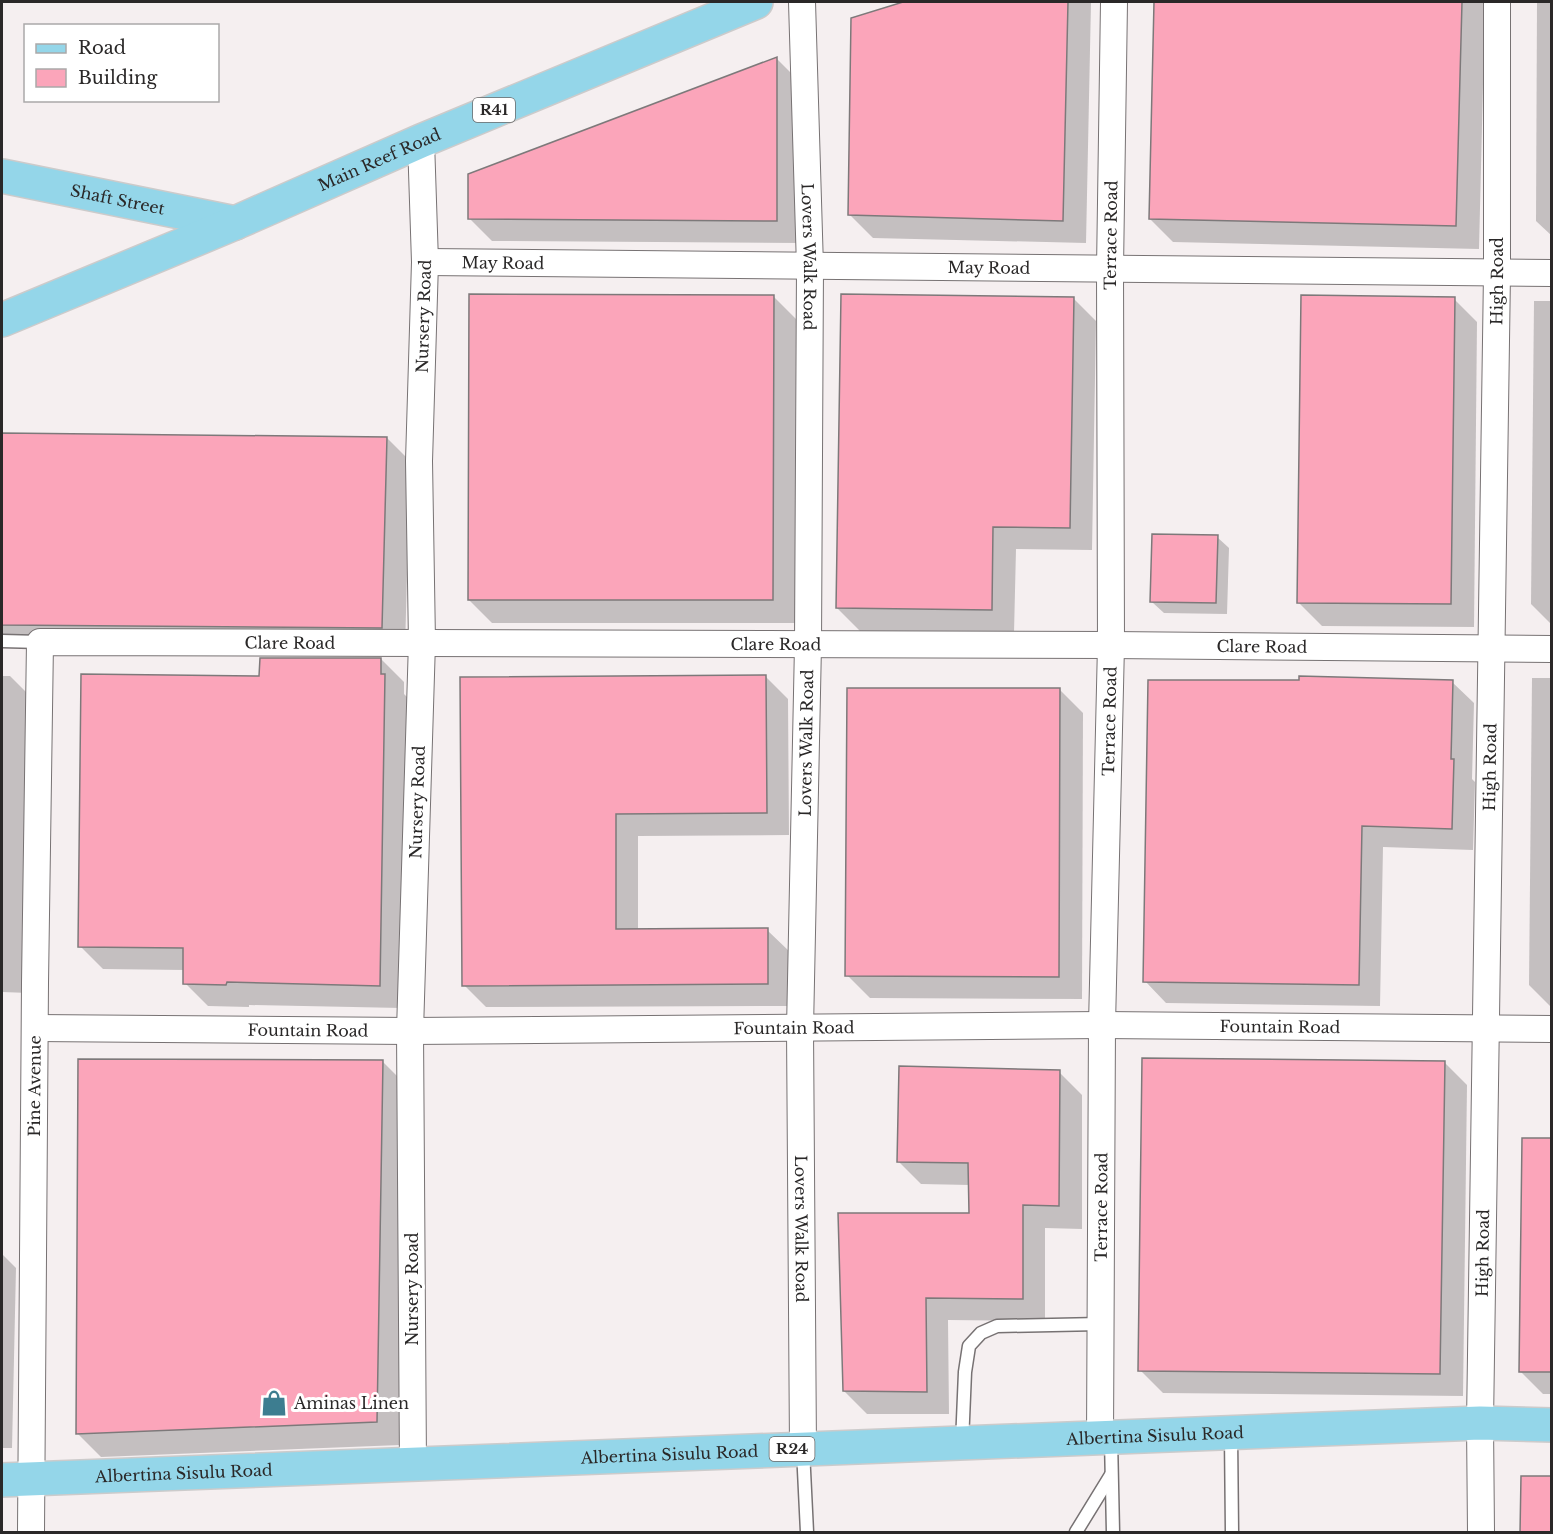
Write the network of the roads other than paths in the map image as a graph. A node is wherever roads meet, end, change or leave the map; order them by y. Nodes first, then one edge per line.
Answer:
1 (756, 2) edge
2 (802, 2) edge
3 (1114, 2) edge
4 (1497, 2) edge
5 (422, 141) junction
6 (2, 176) edge
7 (235, 223) junction
8 (425, 262) junction
9 (810, 267) junction
10 (1110, 269) junction
11 (1497, 273) junction
12 (1551, 273) edge
13 (4, 310) edge
14 (2, 641) edge
15 (40, 642) junction
16 (422, 642) junction
17 (808, 645) junction
18 (1111, 645) junction
19 (1491, 648) junction
20 (1551, 649) edge
21 (1102, 1025) junction
22 (35, 1028) junction
23 (800, 1029) junction
24 (1485, 1029) junction
25 (1551, 1029) edge
26 (410, 1030) junction
27 (1100, 1324) junction
28 (1480, 1423) junction
29 (1551, 1425) edge
30 (1232, 1433) junction
31 (1106, 1438) junction
32 (962, 1443) junction
33 (803, 1449) junction
34 (413, 1465) junction
35 (1112, 1474) junction
36 (17, 1480) edge
37 (31, 1533) edge
38 (807, 1533) edge
39 (1076, 1533) edge
40 (1113, 1533) edge
41 (1232, 1533) edge
42 (1481, 1533) edge

1 - 5 main road, Main Reef Road / R41
2 - 9 street, Lovers Walk Road
3 - 10 street, Terrace Road
4 - 11 street, High Road
5 - 7 main road, Main Reef Road / R41
5 - 8 street, Nursery Road
6 - 7 main road, Shaft Street
7 - 13 main road, Main Reef Road / R41
8 - 9 street, May Road
8 - 16 street, Nursery Road
9 - 10 street, May Road
9 - 17 street, Lovers Walk Road
10 - 11 street, May Road
10 - 18 street, Terrace Road
11 - 12 street, May Road
11 - 19 street, High Road
14 - 15 lane, Clare Road
15 - 16 street, Clare Road
15 - 22 street, Pine Avenue
16 - 17 street, Clare Road
16 - 26 street, Nursery Road
17 - 18 street, Clare Road
17 - 23 street, Lovers Walk Road
18 - 19 street, Clare Road
18 - 21 street, Terrace Road
19 - 20 street, Clare Road
19 - 24 street, High Road
21 - 23 street, Fountain Road
21 - 24 street, Fountain Road
21 - 27 street, Terrace Road
22 - 26 street, Fountain Road
22 - 36 street, Pine Avenue
23 - 26 street, Fountain Road
23 - 33 street, Lovers Walk Road
24 - 25 street, Fountain Road
24 - 28 street, High Road
26 - 34 street, Nursery Road
27 - 31 street, Terrace Road
27 - 32 lane
28 - 29 main road, Albertina Sisulu Road / R24
28 - 30 main road, Albertina Sisulu Road / R24
28 - 42 street, High Road
30 - 31 main road, Albertina Sisulu Road / R24
30 - 41 lane
31 - 32 main road, Albertina Sisulu Road / R24
31 - 35 lane
32 - 33 main road, Albertina Sisulu Road / R24
33 - 34 main road, Albertina Sisulu Road / R24
33 - 38 lane
34 - 36 main road, Albertina Sisulu Road / R24
35 - 39 lane
35 - 40 lane
36 - 37 street, Pine Avenue

